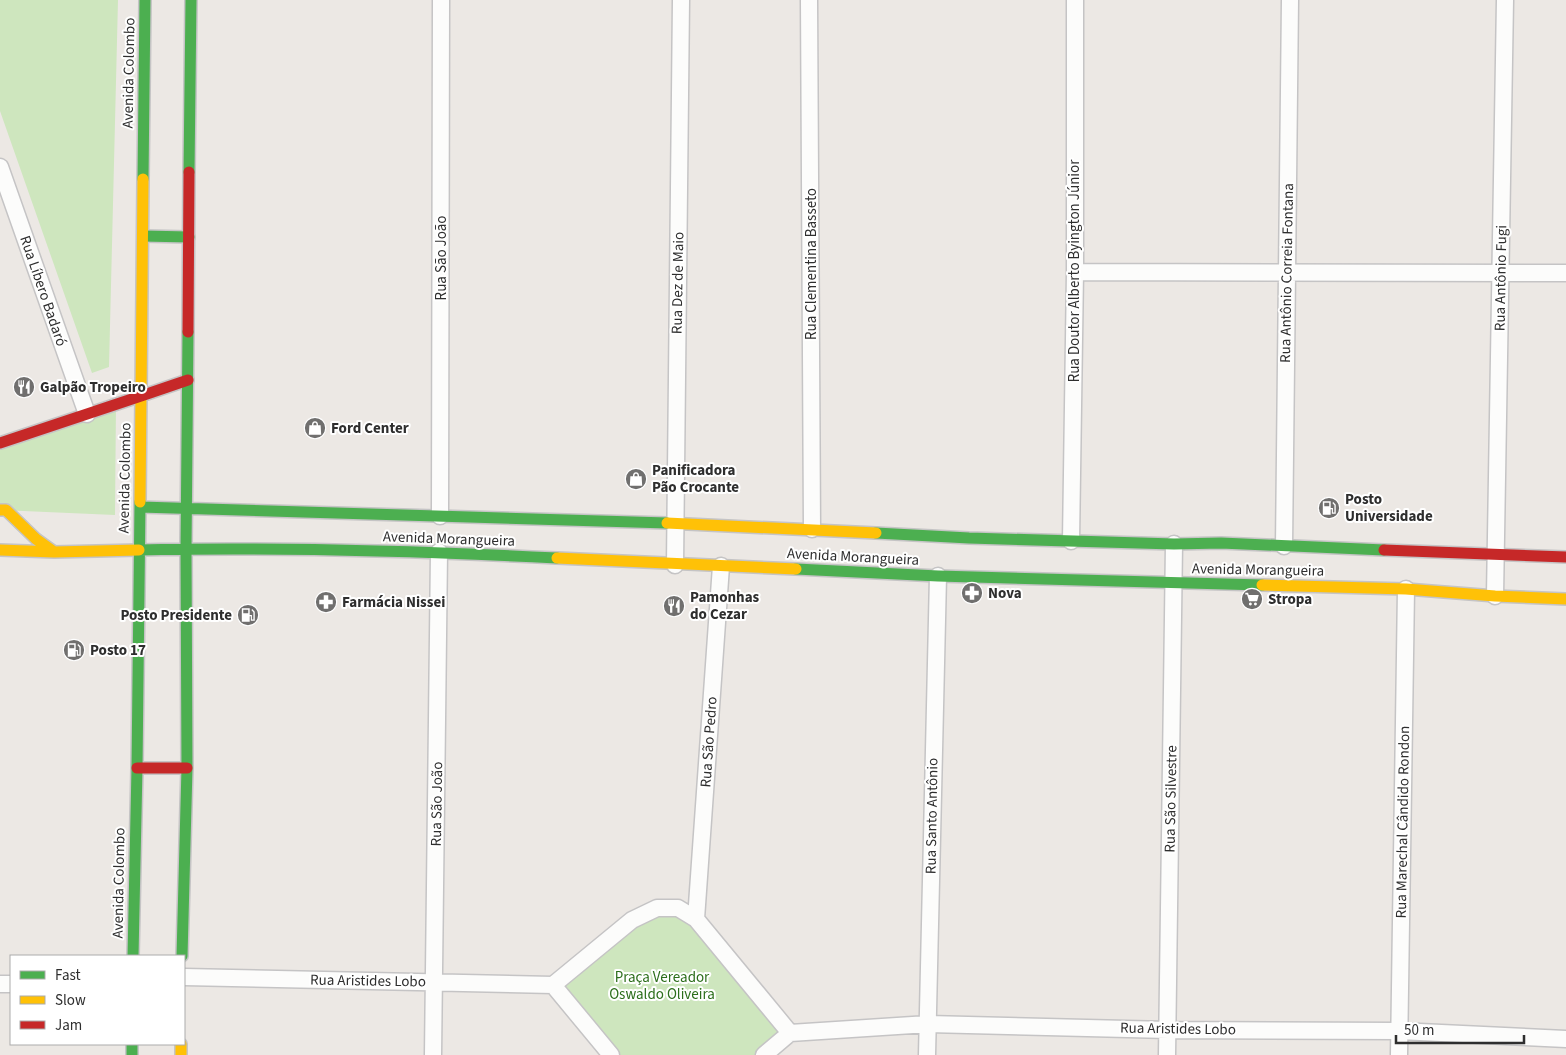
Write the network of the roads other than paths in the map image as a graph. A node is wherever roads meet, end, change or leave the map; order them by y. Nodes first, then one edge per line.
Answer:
1 (145, 0) edge
2 (191, 0) edge
3 (441, 0) edge
4 (681, 0) edge
5 (809, 0) edge
6 (1075, 0) edge
7 (1290, 0) edge
8 (1505, 0) edge
9 (0, 167) edge
10 (143, 236) junction
11 (189, 237) junction
12 (1075, 272) junction
13 (1287, 272) junction
14 (1501, 273) junction
15 (1566, 273) edge
16 (188, 380) junction
17 (141, 396) junction
18 (87, 414) junction
19 (0, 443) edge
20 (140, 507) junction
21 (187, 508) junction
22 (0, 510) edge
23 (440, 516) junction
24 (675, 523) junction
25 (812, 529) junction
26 (1071, 542) junction
27 (1174, 544) junction
28 (1284, 546) junction
29 (186, 549) junction
30 (0, 550) edge
31 (139, 550) junction
32 (54, 552) junction
33 (440, 552) junction
34 (1496, 555) junction
35 (1566, 557) edge
36 (675, 566) junction
37 (721, 566) junction
38 (938, 576) junction
39 (1173, 583) junction
40 (1406, 589) junction
41 (1495, 596) junction
42 (1566, 599) edge
43 (137, 768) junction
44 (187, 768) junction
45 (696, 919) junction
46 (133, 955) edge
47 (182, 955) edge
48 (185, 977) edge
49 (435, 982) junction
50 (553, 985) junction
51 (928, 1024) junction
52 (1168, 1030) junction
53 (1400, 1031) junction
54 (790, 1033) junction
55 (1566, 1040) edge
56 (433, 1055) edge
57 (611, 1055) edge
58 (764, 1055) edge
59 (927, 1055) edge
60 (1168, 1055) edge
61 (1399, 1055) edge

1 - 10 main road, Avenida Colombo
2 - 11 main road
3 - 23 street, Rua São João
4 - 24 street, Rua Dez de Maio
5 - 25 street, Rua Clementina Basseto
6 - 12 street, Rua Doutor Alberto Byington Júnior
7 - 13 street, Rua Antônio Correia Fontana
8 - 14 street, Rua Antônio Fugi
9 - 18 street, Rua Líbero Badaró
10 - 11 main road
10 - 17 main road, Avenida Colombo
11 - 16 main road
12 - 13 street
12 - 26 street, Rua Doutor Alberto Byington Júnior
13 - 14 street
13 - 28 street, Rua Antônio Correia Fontana
14 - 15 street
14 - 34 street, Rua Antônio Fugi
16 - 17 main road
16 - 21 main road
17 - 18 main road
17 - 20 main road, Avenida Colombo
18 - 19 main road
20 - 21 main road, Avenida Morangueira
20 - 31 main road, Avenida Colombo
21 - 23 main road, Avenida Morangueira
21 - 29 main road
22 - 32 main road
23 - 24 main road, Avenida Morangueira
24 - 25 main road, Avenida Morangueira
24 - 36 street, Rua Dez de Maio
25 - 26 main road, Avenida Morangueira
26 - 27 main road, Avenida Morangueira
27 - 28 main road, Avenida Morangueira
27 - 39 street, Rua São Silvestre
28 - 34 main road, Avenida Morangueira
29 - 31 main road, Avenida Morangueira
29 - 33 main road, Avenida Morangueira
29 - 44 main road
30 - 32 main road, Avenida Morangueira
31 - 32 main road, Avenida Morangueira
31 - 43 main road, Avenida Colombo
33 - 36 main road, Avenida Morangueira
33 - 49 street, Rua São João
34 - 35 main road, Avenida Morangueira
34 - 41 street, Rua Antônio Fugi
36 - 37 main road, Avenida Morangueira
37 - 38 main road, Avenida Morangueira
37 - 45 street, Rua São Pedro
38 - 39 main road, Avenida Morangueira
38 - 51 street, Rua Santo Antônio
39 - 40 main road, Avenida Morangueira
39 - 52 street, Rua São Silvestre
40 - 41 main road, Avenida Morangueira
40 - 53 street, Rua Marechal Cândido Rondon
41 - 42 main road, Avenida Morangueira
43 - 44 main road
43 - 46 main road, Avenida Colombo
44 - 47 main road
45 - 50 street
45 - 54 street
48 - 49 street, Rua Aristides Lobo
49 - 50 street, Rua Aristides Lobo
49 - 56 street, Rua São João
50 - 57 street
51 - 52 street, Rua Aristides Lobo
51 - 54 street, Rua Aristides Lobo
51 - 59 street, Rua Santo Antônio
52 - 53 street, Rua Aristides Lobo
52 - 60 street, Rua São Silvestre
53 - 55 street, Rua Aristides Lobo
53 - 61 street, Rua Marechal Cândido Rondon
54 - 58 street

